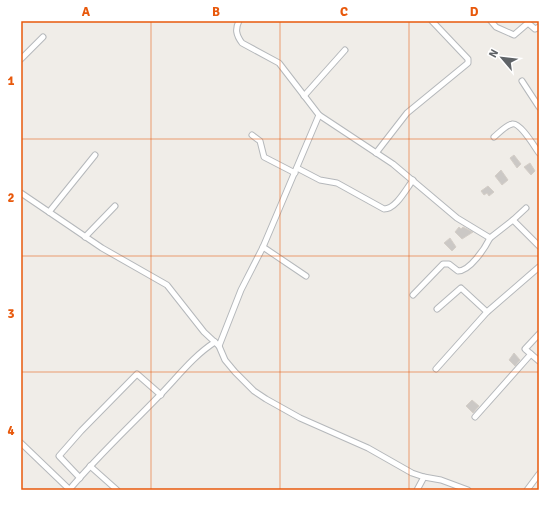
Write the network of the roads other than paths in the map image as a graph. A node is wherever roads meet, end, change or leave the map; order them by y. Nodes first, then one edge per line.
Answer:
1 (239, 21) edge
2 (432, 21) edge
3 (491, 21) edge
4 (539, 27) edge
5 (43, 37) dead end
6 (345, 50) dead end
7 (21, 59) edge
8 (522, 81) dead end
9 (304, 96) junction
10 (539, 107) edge
11 (319, 115) junction
12 (252, 135) dead end
13 (494, 137) dead end
14 (539, 152) edge
15 (376, 153) junction
16 (94, 155) dead end
17 (296, 170) junction
18 (412, 180) junction
19 (21, 193) edge
20 (115, 206) dead end
21 (526, 208) dead end
22 (49, 212) junction
23 (513, 220) junction
24 (86, 237) junction
25 (490, 238) junction
26 (539, 246) edge
27 (263, 247) junction
28 (539, 266) edge
29 (306, 276) dead end
30 (413, 295) dead end
31 (437, 309) dead end
32 (487, 312) junction
33 (539, 334) edge
34 (217, 344) junction
35 (532, 354) junction
36 (539, 361) edge
37 (436, 369) dead end
38 (161, 395) junction
39 (475, 417) dead end
40 (21, 443) edge
41 (90, 466) junction
42 (539, 474) edge
43 (424, 477) junction
44 (80, 478) junction
45 (70, 490) edge
46 (117, 490) edge
47 (418, 490) edge
48 (468, 490) edge
49 (527, 490) edge

1 - 9 street
2 - 15 street
3 - 4 street
5 - 7 street
6 - 9 street
8 - 10 street
9 - 11 street
11 - 15 street
11 - 17 street
12 - 17 street
13 - 14 street
15 - 18 street
16 - 22 street
17 - 18 street
17 - 27 street
18 - 25 street
19 - 22 street
20 - 24 street
21 - 23 street
22 - 24 street
23 - 25 street
23 - 26 street
24 - 34 street
25 - 30 street
27 - 29 street
27 - 34 street
28 - 32 street
31 - 32 street
32 - 37 street
33 - 35 street
34 - 38 street
34 - 43 street
35 - 36 street
35 - 39 street
38 - 41 street
38 - 44 street
40 - 45 street
41 - 44 street
41 - 46 street
42 - 49 street
43 - 47 street
43 - 48 street
44 - 45 street

